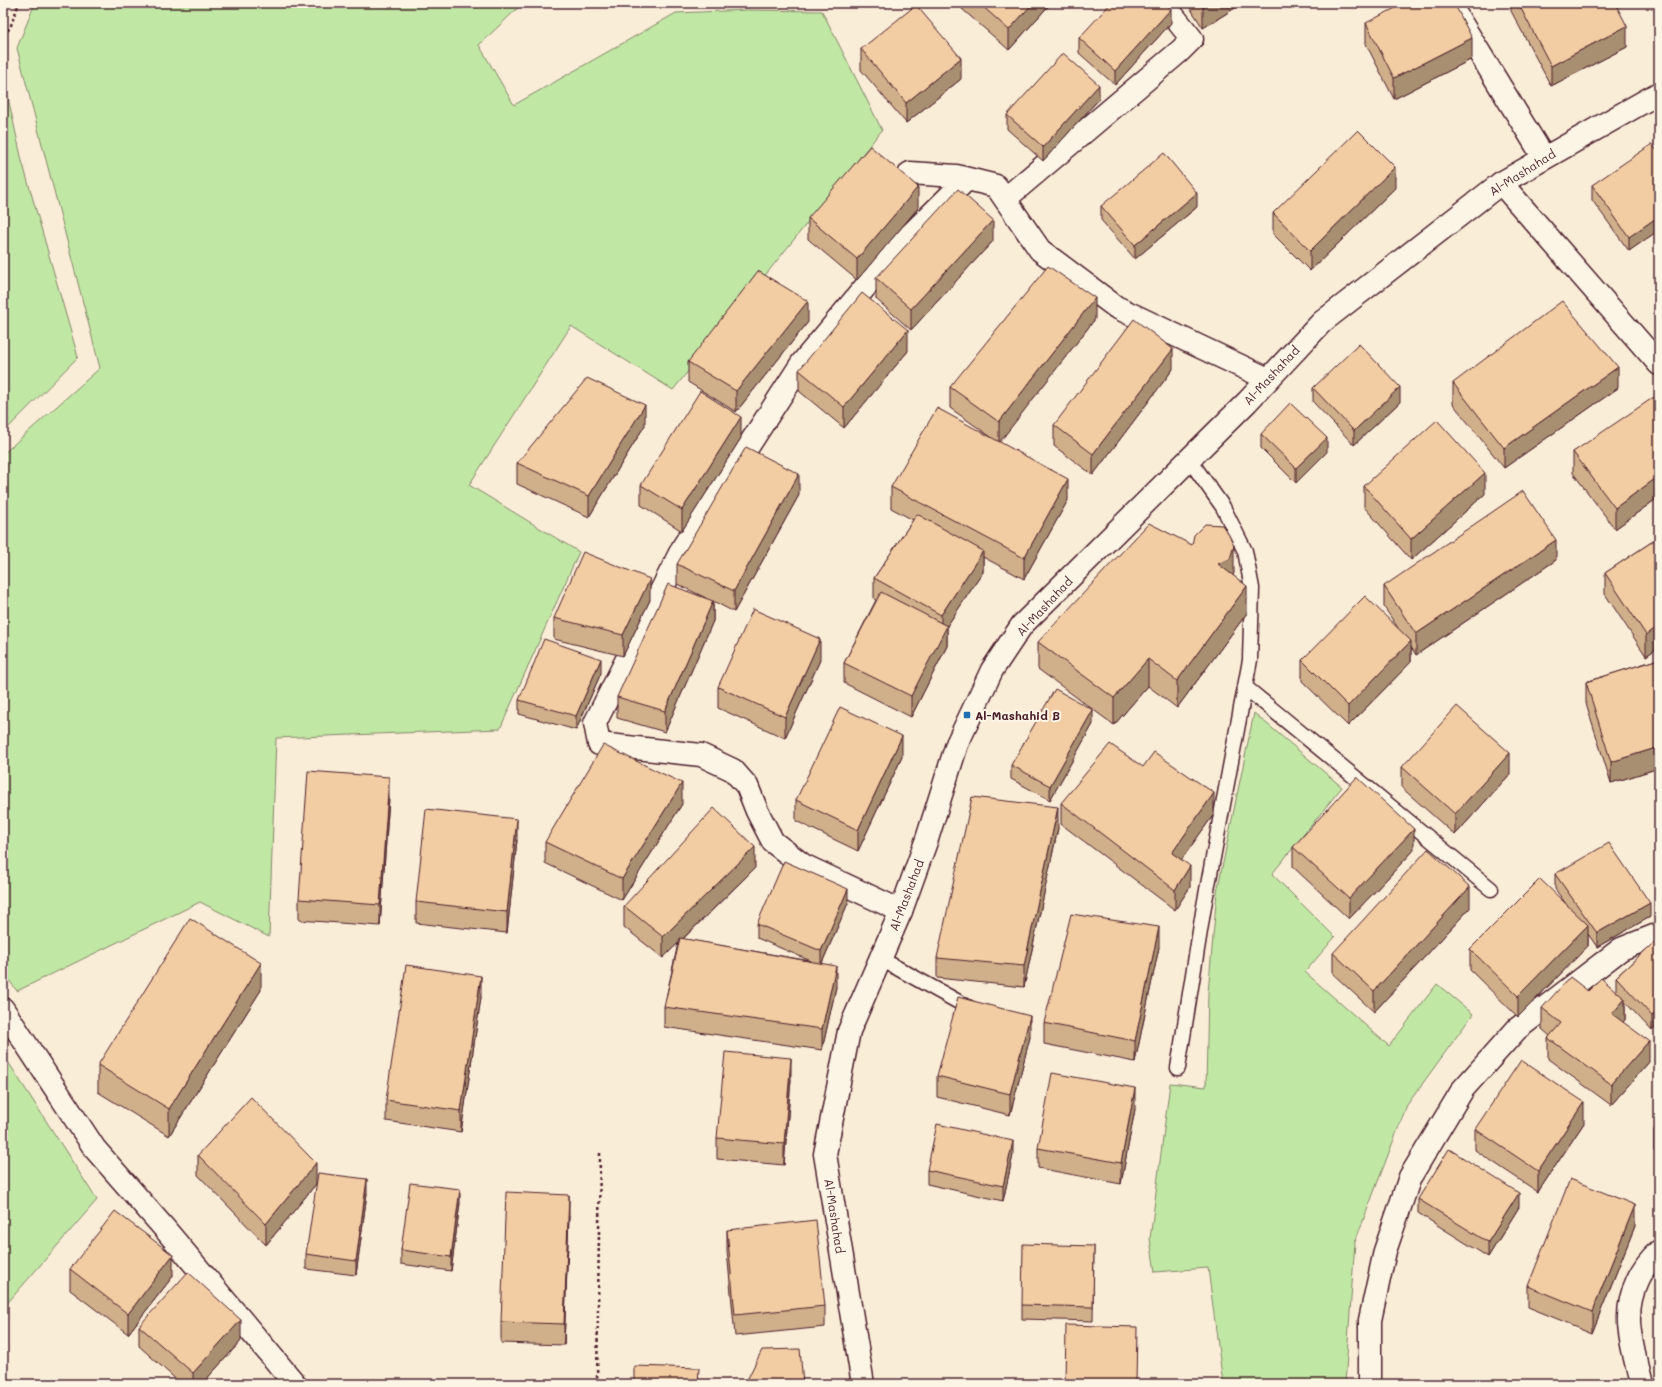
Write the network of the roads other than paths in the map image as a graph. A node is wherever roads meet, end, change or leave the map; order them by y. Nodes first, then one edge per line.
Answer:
1 (1163, 3) edge
2 (1449, 3) edge
3 (1659, 93) edge
4 (1544, 158) junction
5 (910, 174) dead end
6 (967, 179) junction
7 (1501, 183) junction
8 (1005, 199) junction
9 (1659, 364) edge
10 (1268, 379) junction
11 (1189, 459) junction
12 (1245, 687) junction
13 (1491, 889) dead end
14 (901, 911) junction
15 (1659, 934) edge
16 (881, 959) junction
17 (3, 1009) edge
18 (986, 1013) edge
19 (1178, 1068) dead end
20 (1659, 1251) edge
21 (295, 1384) edge
22 (863, 1384) edge
23 (1370, 1384) edge
24 (1641, 1384) edge

1 - 8 street
2 - 4 street
3 - 4 street, Al-Mashahad
4 - 7 street, Al-Mashahad
5 - 6 street
6 - 8 street
6 - 14 street
7 - 9 street
7 - 10 street, Al-Mashahad
8 - 10 street
10 - 11 street, Al-Mashahad
11 - 12 lane
11 - 14 street, Al-Mashahad
12 - 13 lane
12 - 19 lane
14 - 16 street, Al-Mashahad
15 - 23 street
16 - 18 lane
16 - 22 street, Al-Mashahad
17 - 21 street
20 - 24 street

